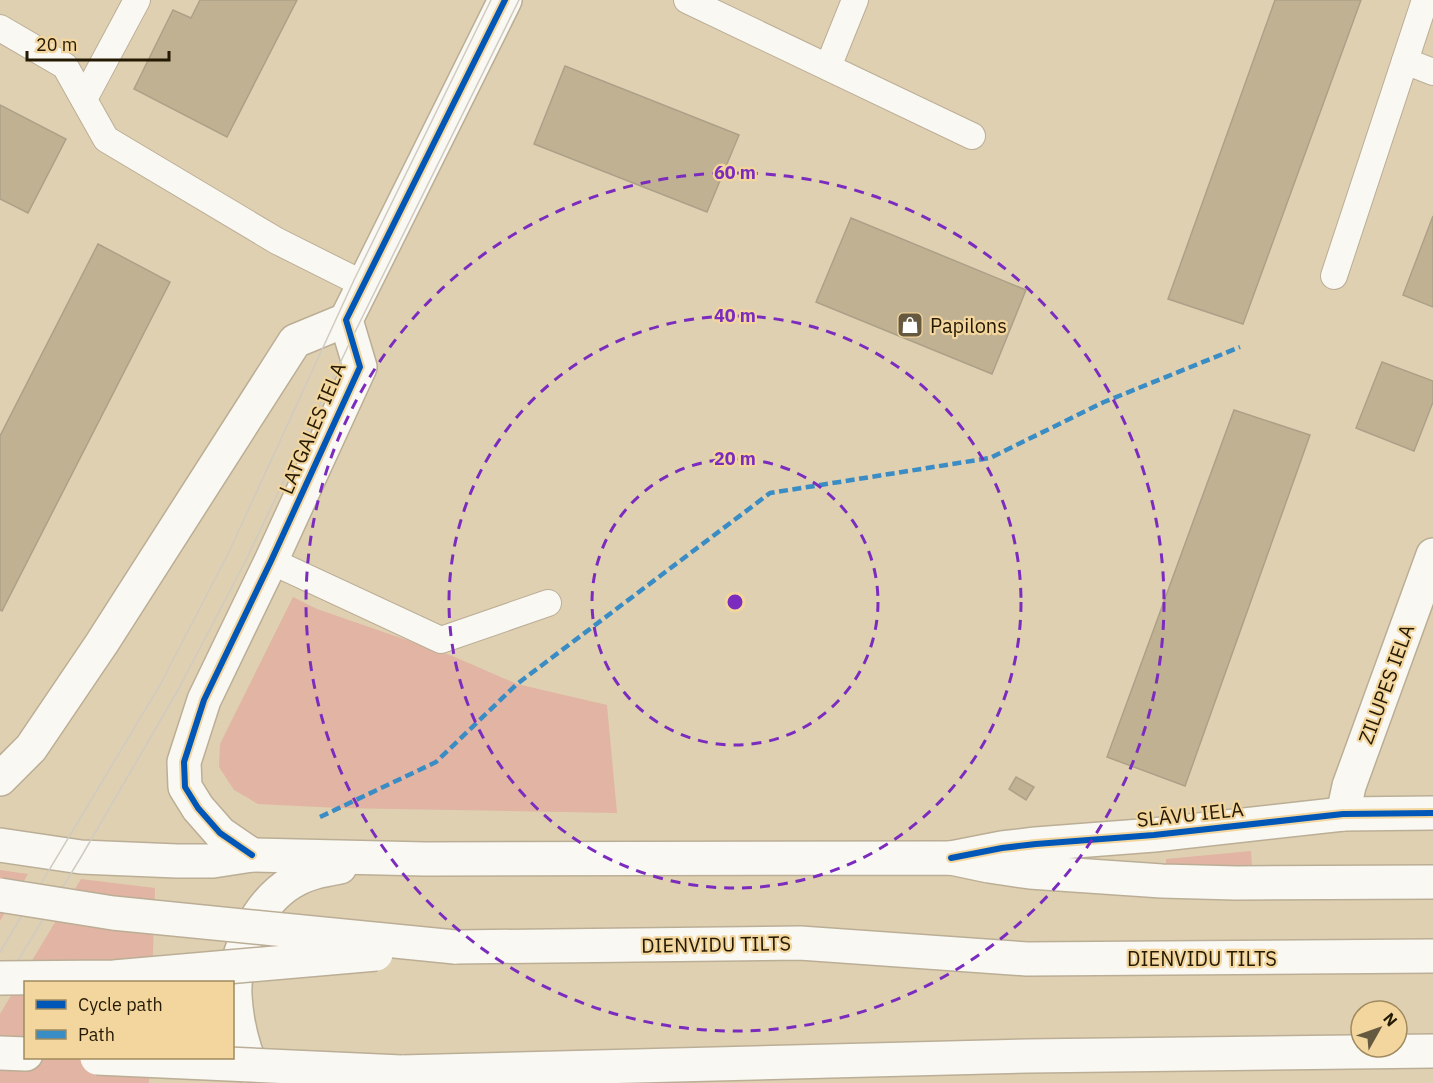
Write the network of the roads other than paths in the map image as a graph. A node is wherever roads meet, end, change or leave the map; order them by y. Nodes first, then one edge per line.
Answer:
1 (137, 0) edge
2 (505, 0) edge
3 (687, 0) edge
4 (855, 0) edge
5 (1425, 0) edge
6 (0, 28) edge
7 (1405, 61) junction
8 (828, 67) junction
9 (1433, 72) edge
10 (84, 99) junction
11 (972, 136) dead end
12 (1334, 276) dead end
13 (363, 284) junction
14 (346, 320) junction
15 (1433, 555) edge
16 (271, 561) junction
17 (548, 603) dead end
18 (0, 779) edge
19 (1433, 813) edge
20 (1343, 814) junction
21 (0, 845) edge
22 (252, 855) junction
23 (951, 858) junction
24 (425, 859) junction
25 (1433, 882) edge
26 (0, 895) edge
27 (455, 947) junction
28 (1433, 956) edge
29 (0, 978) edge
30 (1433, 1052) edge
31 (0, 1053) edge
32 (24, 1054) edge
33 (119, 1059) edge
34 (401, 1072) junction
35 (255, 1083) edge
36 (262, 1083) edge

1 - 10 lane
2 - 13 main road
3 - 8 lane
4 - 8 lane
5 - 7 lane
6 - 10 lane
7 - 9 lane
7 - 12 lane
8 - 11 lane
10 - 13 lane
13 - 14 main road
14 - 16 main road, LATGALES IELA
14 - 18 main road, LATGALES IELA
15 - 20 main road, ZILUPES IELA
16 - 17 lane
16 - 22 main road, LATGALES IELA
19 - 20 main road, SLĀVU IELA
20 - 23 main road, SLĀVU IELA
21 - 22 main road
22 - 24 main road
23 - 24 main road
23 - 25 main road
24 - 36 main road
26 - 27 main road, bridge
27 - 28 main road, DIENVIDU TILTS
27 - 29 main road, DIENVIDU TILTS, bridge
30 - 34 main road
31 - 32 main road
33 - 34 main road, bridge
34 - 35 main road, bridge

